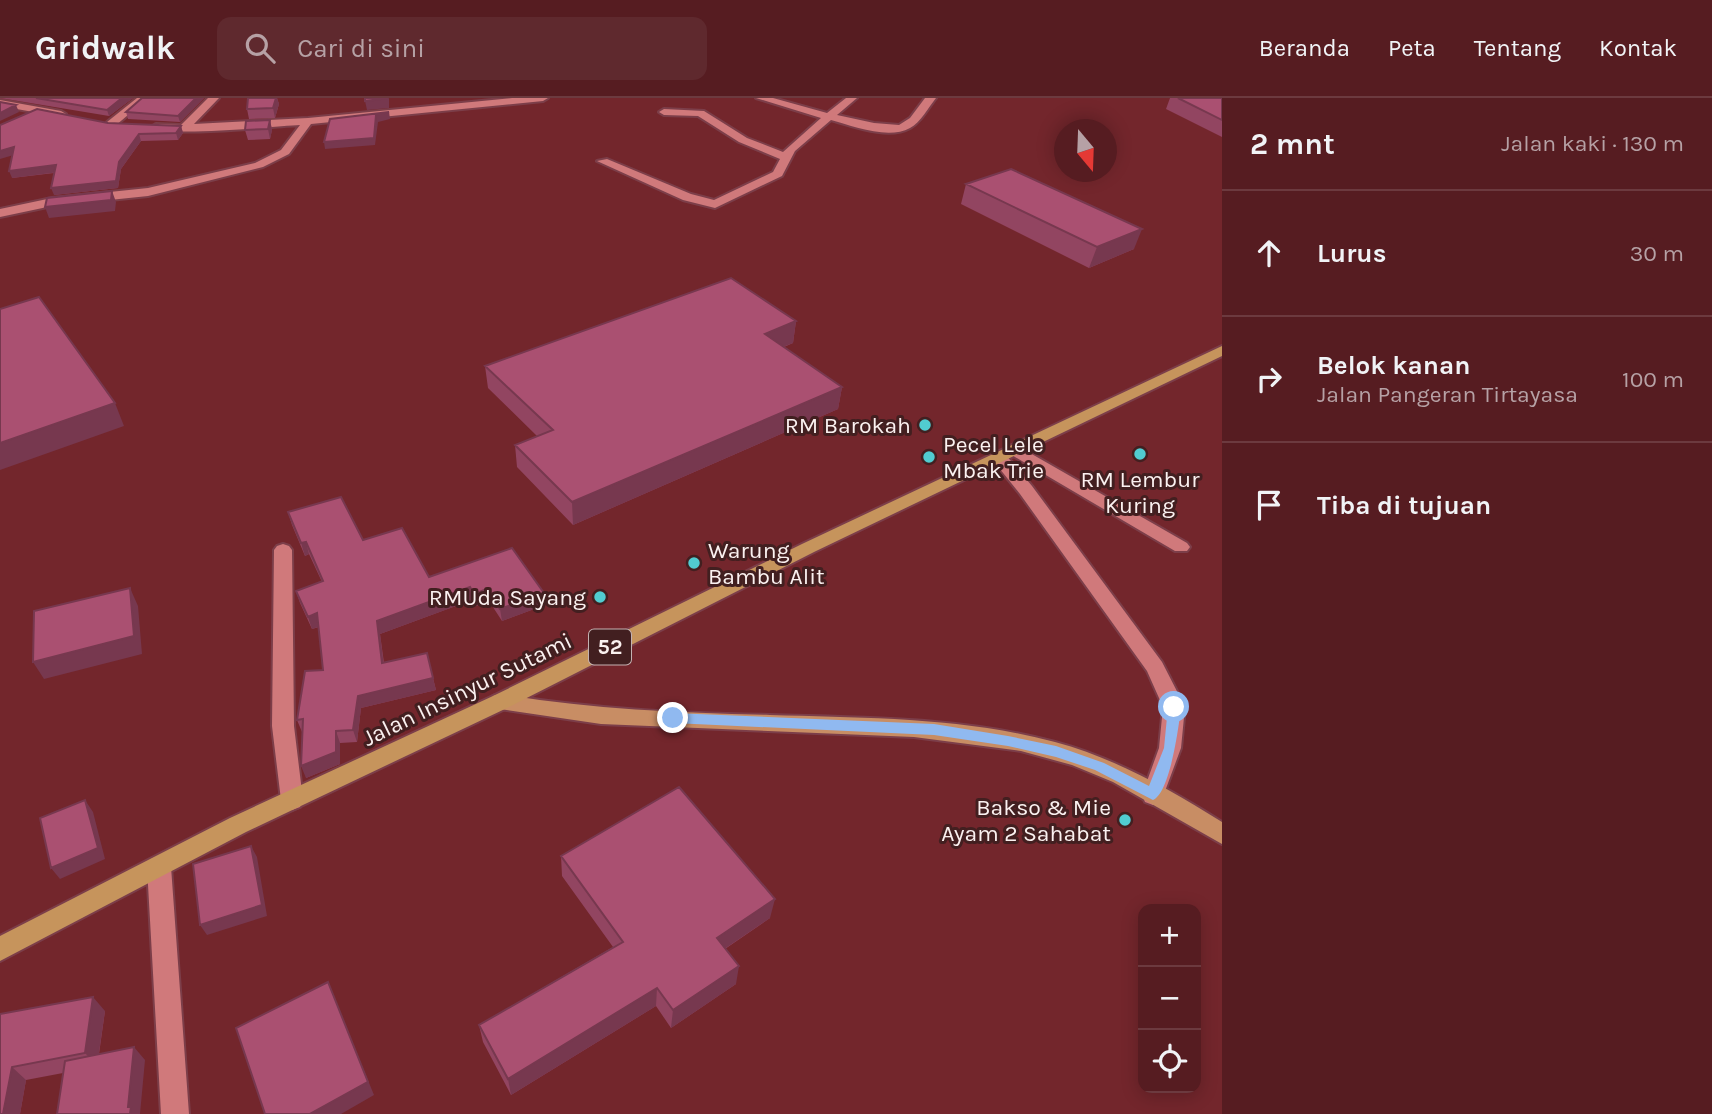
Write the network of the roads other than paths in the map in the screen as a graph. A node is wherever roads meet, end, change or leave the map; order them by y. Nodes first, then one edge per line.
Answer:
1 (143, 98) edge
2 (214, 98) edge
3 (412, 98) edge
4 (544, 98) edge
5 (761, 98) edge
6 (852, 98) edge
7 (931, 98) edge
8 (1, 104) edge
9 (38, 110) junction
10 (411, 110) junction
11 (664, 112) dead end
12 (829, 116) junction
13 (75, 117) edge
14 (19, 119) edge
15 (308, 121) junction
16 (124, 125) edge
17 (148, 126) edge
18 (184, 128) junction
19 (786, 157) junction
20 (603, 161) dead end
21 (0, 213) edge
22 (1222, 350) edge
23 (1007, 454) junction
24 (1181, 547) dead end
25 (284, 550) dead end
26 (500, 702) junction
27 (1153, 795) junction
28 (292, 800) junction
29 (1222, 834) edge
30 (159, 867) junction
31 (0, 949) edge
32 (175, 1114) edge

1 - 16 street
2 - 18 street
3 - 10 street
4 - 10 street
5 - 12 street
6 - 12 street
7 - 12 street
8 - 9 street
9 - 13 street
9 - 14 street
10 - 15 street
11 - 19 street
12 - 19 street
15 - 18 street
15 - 21 street
17 - 18 street
19 - 20 street
22 - 23 highway, Jalan Insinyur Sutami / 52
23 - 24 street
23 - 26 highway, Jalan Insinyur Sutami / 52
23 - 27 street
25 - 28 street
26 - 27 main road
26 - 28 highway, Jalan Insinyur Sutami / 52
27 - 29 main road
28 - 30 highway, Jalan Insinyur Sutami / 52
30 - 31 highway, Jalan Insinyur Sutami / 52
30 - 32 street

